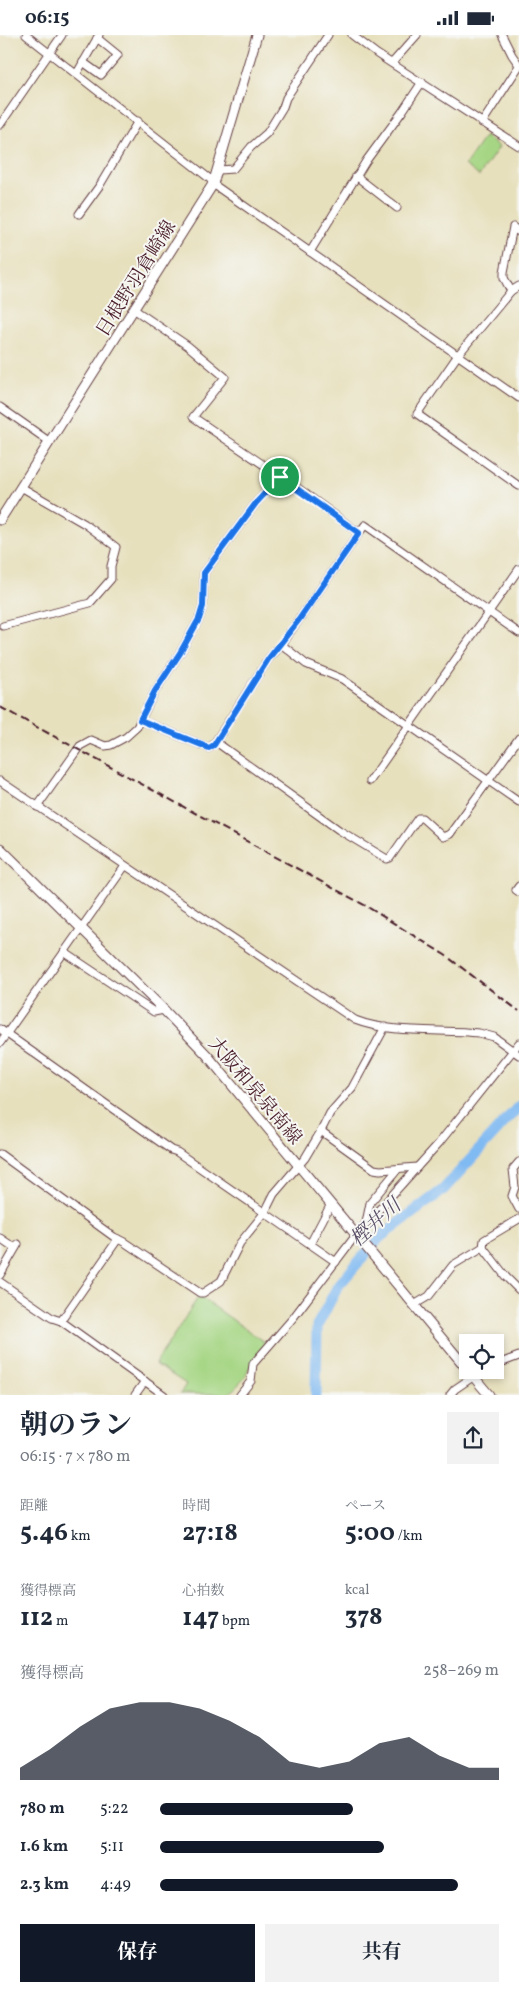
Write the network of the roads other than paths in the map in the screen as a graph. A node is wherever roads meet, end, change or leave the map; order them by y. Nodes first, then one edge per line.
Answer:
1 (26, 35) edge
2 (62, 35) edge
3 (257, 35) edge
4 (328, 35) edge
5 (352, 35) edge
6 (417, 35) edge
7 (502, 35) edge
8 (98, 37) edge
9 (50, 53) junction
10 (83, 62) junction
11 (392, 63) junction
12 (519, 66) edge
13 (77, 73) junction
14 (422, 82) junction
15 (138, 121) junction
16 (482, 123) junction
17 (0, 125) edge
18 (519, 146) edge
19 (219, 170) junction
20 (356, 176) junction
21 (214, 184) junction
22 (396, 207) dead end
23 (79, 214) dead end
24 (519, 232) edge
25 (310, 252) junction
26 (519, 286) edge
27 (511, 291) junction
28 (135, 310) junction
29 (458, 355) junction
30 (519, 398) edge
31 (0, 407) edge
32 (50, 442) junction
33 (280, 477) junction
34 (519, 486) edge
35 (21, 487) junction
36 (0, 520) edge
37 (359, 533) junction
38 (519, 569) edge
39 (488, 612) junction
40 (3, 626) dead end
41 (519, 633) edge
42 (280, 644) junction
43 (140, 720) junction
44 (408, 726) junction
45 (519, 738) edge
46 (216, 742) junction
47 (0, 781) edge
48 (370, 781) dead end
49 (488, 781) junction
50 (519, 802) edge
51 (37, 807) junction
52 (0, 848) edge
53 (124, 866) junction
54 (519, 886) edge
55 (519, 892) edge
56 (81, 928) junction
57 (64, 952) junction
58 (164, 1010) junction
59 (384, 1027) junction
60 (3, 1032) edge
61 (0, 1043) edge
62 (519, 1043) edge
63 (516, 1052) edge
64 (322, 1131) junction
65 (0, 1154) edge
66 (518, 1164) edge
67 (298, 1166) junction
68 (417, 1167) junction
69 (398, 1169) junction
70 (331, 1205) junction
71 (519, 1209) edge
72 (265, 1212) junction
73 (519, 1219) edge
74 (365, 1226) junction
75 (358, 1237) junction
76 (0, 1238) edge
77 (118, 1239) junction
78 (310, 1243) junction
79 (483, 1247) junction
80 (336, 1262) junction
81 (0, 1275) edge
82 (0, 1282) edge
83 (516, 1283) edge
84 (519, 1290) edge
85 (414, 1305) junction
86 (61, 1321) junction
87 (519, 1356) edge
88 (459, 1360) edge
89 (504, 1362) edge
90 (463, 1379) edge
91 (475, 1379) edge
92 (145, 1381) junction
93 (135, 1395) edge
94 (164, 1395) edge
95 (240, 1395) edge
96 (450, 1395) edge
97 (489, 1395) edge

1 - 9 street
2 - 9 street
3 - 19 main road, 日根野羽倉崎線
4 - 19 street
5 - 11 street
6 - 11 street
7 - 12 street
8 - 10 street
8 - 10 street
9 - 13 street
9 - 17 street
10 - 13 street
11 - 14 street
12 - 16 street
13 - 15 street
14 - 16 street
14 - 20 street
15 - 21 street
15 - 23 street
16 - 18 street
19 - 21 main road, 日根野羽倉崎線
20 - 22 street
20 - 25 street
21 - 25 street
21 - 28 main road, 日根野羽倉崎線
24 - 27 street
25 - 29 street
26 - 27 street
27 - 29 street
28 - 32 main road, 日根野羽倉崎線
28 - 33 street
29 - 30 street
29 - 34 street
31 - 32 street
32 - 35 main road, 日根野羽倉崎線
33 - 37 street
33 - 43 street
35 - 36 main road, 日根野羽倉崎線
35 - 40 street
37 - 39 street
37 - 42 street
38 - 39 street
39 - 41 street
39 - 44 street
42 - 44 street
42 - 46 street
43 - 46 street
43 - 51 street
44 - 48 street
44 - 49 street
45 - 49 street
46 - 49 street
47 - 51 street
49 - 50 street
51 - 53 street
52 - 56 main road, 大阪和泉泉南線
53 - 56 street
53 - 59 street
54 - 55 street
56 - 57 street
56 - 58 main road, 大阪和泉泉南線
57 - 58 street
57 - 60 street
58 - 67 main road, 大阪和泉泉南線
59 - 63 street
59 - 64 street
60 - 61 street
60 - 72 street
62 - 63 street
63 - 68 street
64 - 67 street
64 - 69 street
65 - 77 street
66 - 71 street
67 - 70 main road, 大阪和泉泉南線
67 - 72 street
68 - 69 street
68 - 74 street
69 - 74 street
70 - 75 main road, 大阪和泉泉南線
70 - 78 street
72 - 77 street
72 - 78 street
73 - 79 street
74 - 75 street
75 - 80 street
75 - 85 main road, 大阪和泉泉南線
76 - 81 street
77 - 86 street
78 - 80 street
79 - 83 street
79 - 85 street
80 - 95 street
82 - 86 street
83 - 84 street
85 - 88 main road, 大阪和泉泉南線
86 - 92 street
87 - 89 street
90 - 96 street
91 - 97 main road, 大阪和泉泉南線
92 - 93 street
92 - 94 street

